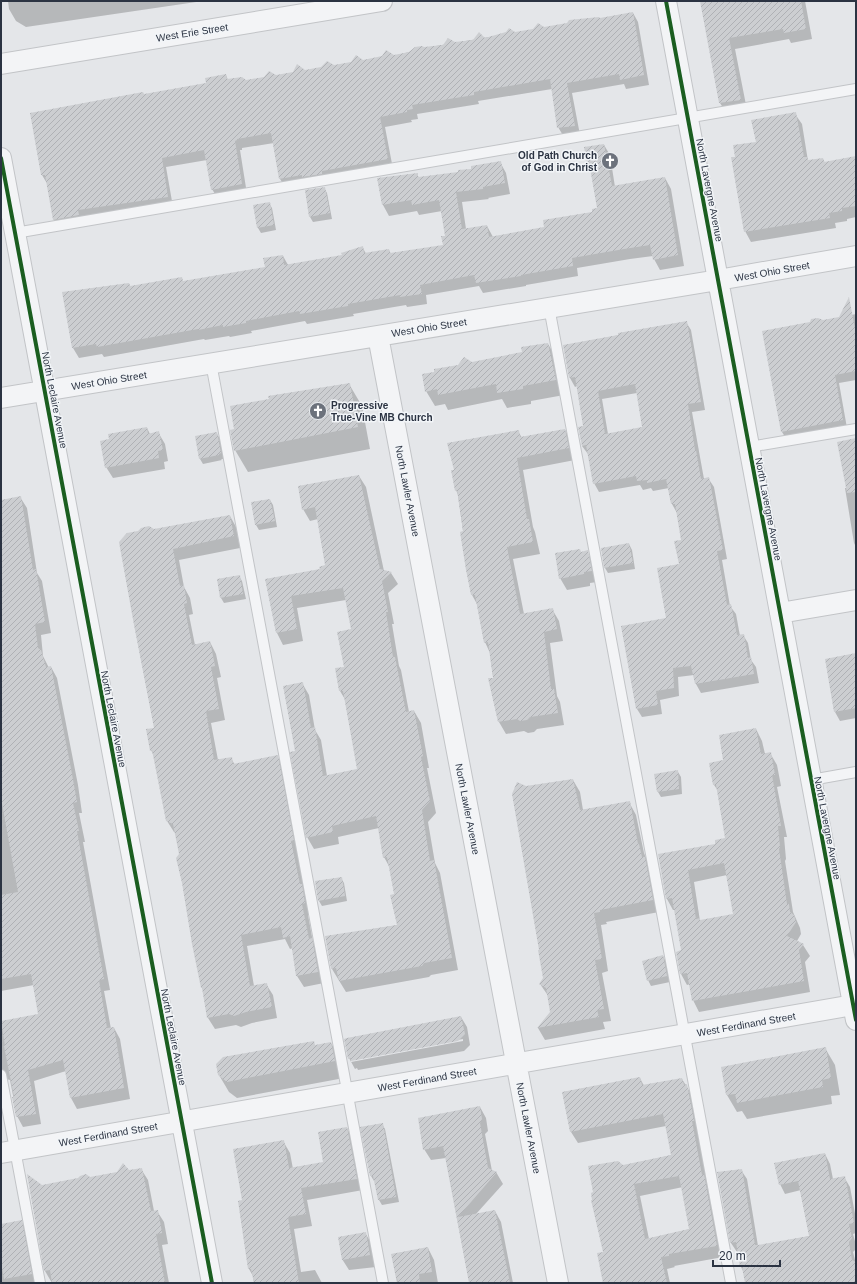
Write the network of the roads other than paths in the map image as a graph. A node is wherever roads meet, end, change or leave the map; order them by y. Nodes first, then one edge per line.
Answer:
1 (382, 1) edge
2 (666, 1) edge
3 (1, 64) edge
4 (856, 89) edge
5 (688, 118) junction
6 (1, 158) edge
7 (15, 233) junction
8 (856, 256) edge
9 (718, 280) junction
10 (549, 307) junction
11 (378, 336) junction
12 (211, 363) junction
13 (44, 390) junction
14 (1, 398) edge
15 (856, 429) edge
16 (749, 447) junction
17 (856, 600) edge
18 (780, 613) junction
19 (856, 772) edge
20 (811, 780) junction
21 (849, 945) edge
22 (855, 1013) edge
23 (685, 1034) junction
24 (517, 1063) junction
25 (1, 1075) edge
26 (348, 1093) junction
27 (182, 1122) junction
28 (8, 1152) edge
29 (40, 1283) edge
30 (212, 1283) edge
31 (383, 1283) edge
32 (558, 1283) edge
33 (731, 1283) edge

1 - 3 street, West Erie Street
2 - 5 street, North Lavergne Avenue
4 - 5 lane
5 - 7 lane
5 - 9 street, North Lavergne Avenue
6 - 7 street, North Leclaire Avenue
7 - 13 street, North Leclaire Avenue
8 - 9 street, West Ohio Street
9 - 10 street, West Ohio Street
9 - 16 street, North Lavergne Avenue
10 - 11 street, West Ohio Street
10 - 23 lane
11 - 12 street, West Ohio Street
11 - 24 street, North Lawler Avenue
12 - 13 street, West Ohio Street
12 - 26 lane
13 - 14 street, West Ohio Street
13 - 27 street, North Leclaire Avenue
15 - 16 lane
16 - 18 street, North Lavergne Avenue
17 - 18 street
18 - 20 street, North Lavergne Avenue
19 - 20 lane
20 - 21 street, North Lavergne Avenue
21 - 22 street, North Lavergne Avenue
22 - 23 street, West Ferdinand Street
23 - 24 street, West Ferdinand Street
23 - 33 lane
24 - 26 street, West Ferdinand Street
24 - 32 street, North Lawler Avenue
25 - 28 lane
26 - 27 street, West Ferdinand Street
26 - 31 lane
27 - 28 street, West Ferdinand Street
27 - 30 street, North Leclaire Avenue
28 - 29 lane

